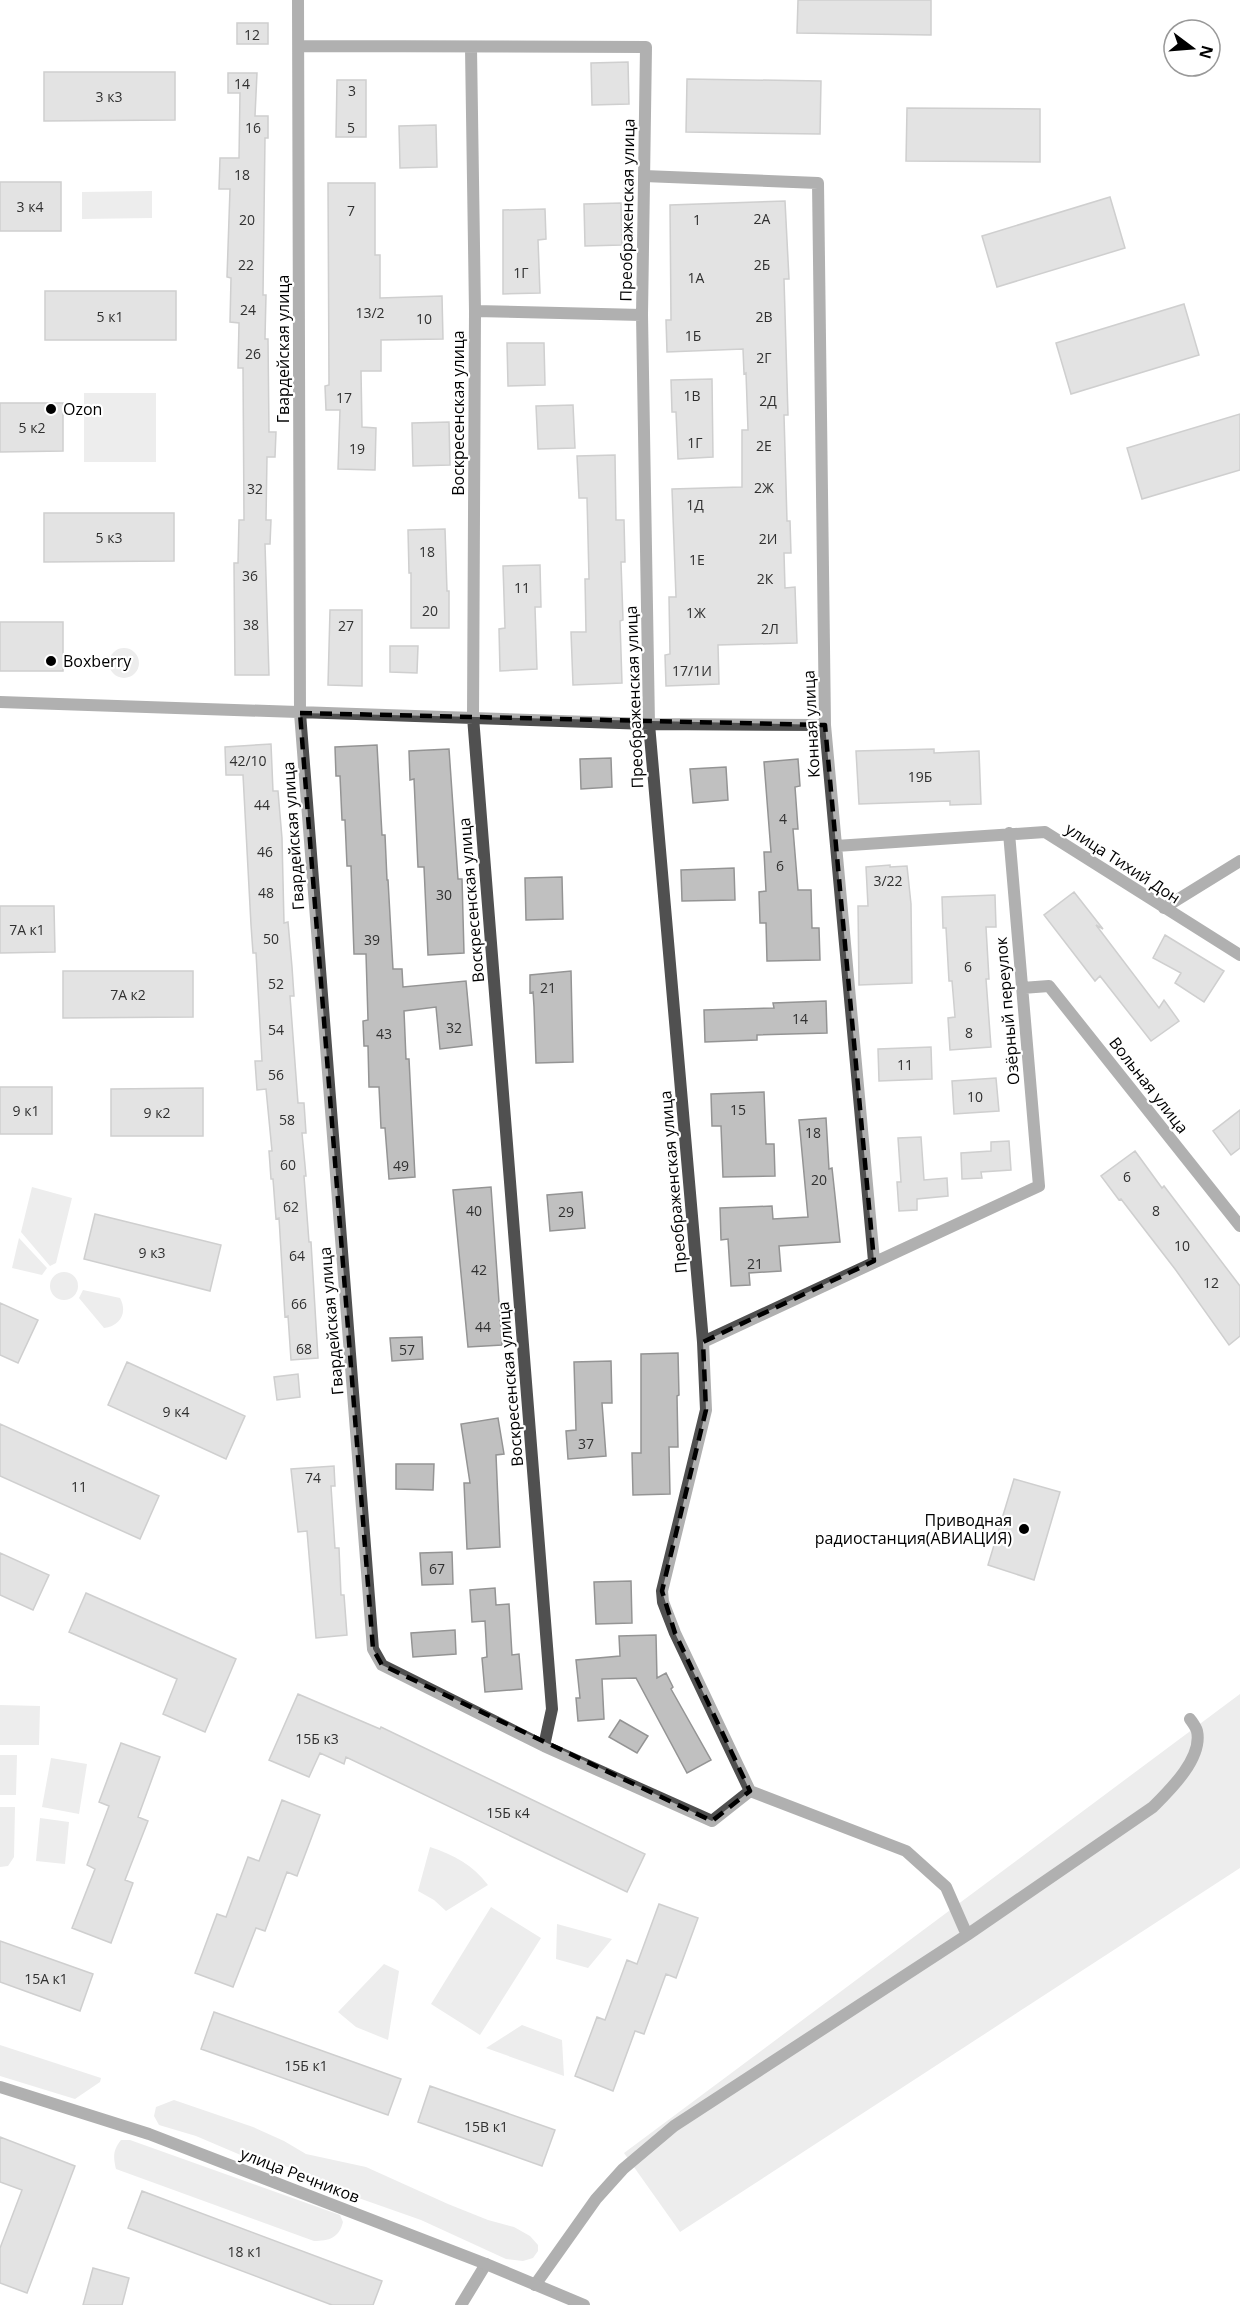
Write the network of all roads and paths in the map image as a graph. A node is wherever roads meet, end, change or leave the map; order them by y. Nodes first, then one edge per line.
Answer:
1 (298, 0) edge
2 (299, 46) junction
3 (471, 48) junction
4 (644, 176) junction
5 (475, 311) junction
6 (642, 315) junction
7 (0, 702) edge
8 (300, 712) junction
9 (473, 717) junction
10 (649, 724) junction
11 (825, 725) junction
12 (1009, 833) junction
13 (836, 846) junction
14 (1240, 861) edge
15 (1164, 908) junction
16 (1240, 955) edge
17 (1022, 988) junction
18 (1240, 1226) edge
19 (874, 1262) junction
20 (704, 1342) junction
21 (1190, 1719) dead end
22 (544, 1746) junction
23 (750, 1791) junction
24 (967, 1935) junction
25 (0, 2087) edge
26 (486, 2265) junction
27 (535, 2285) junction
28 (461, 2305) edge
29 (584, 2305) edge

1 - 2 street, Гвардейская улица
2 - 3 street
2 - 8 street, Гвардейская улица
3 - 4 street, Преображенская улица
3 - 5 street, Воскресенская улица
4 - 6 street, Преображенская улица
4 - 11 street, Конная улица
5 - 6 street
5 - 9 street, Воскресенская улица
6 - 10 street, Преображенская улица
7 - 8 street
8 - 9 street
8 - 22 street, Гвардейская улица
9 - 10 street
9 - 22 street, Воскресенская улица
10 - 11 street
10 - 20 street, Преображенская улица
11 - 13 street, Конная улица
12 - 13 street, улица Тихий Дон
12 - 15 street, улица Тихий Дон
12 - 17 street, Озёрный переулок
13 - 19 street, Конная улица
14 - 15 street
15 - 16 street, улица Тихий Дон
17 - 18 street, Вольная улица
17 - 19 street, Озёрный переулок
19 - 20 street
20 - 23 street, Преображенская улица
21 - 24 street
22 - 23 street
23 - 24 street
24 - 27 street
25 - 26 street, улица Речников
26 - 27 street, улица Речников
26 - 28 street
27 - 29 street, улица Речников

